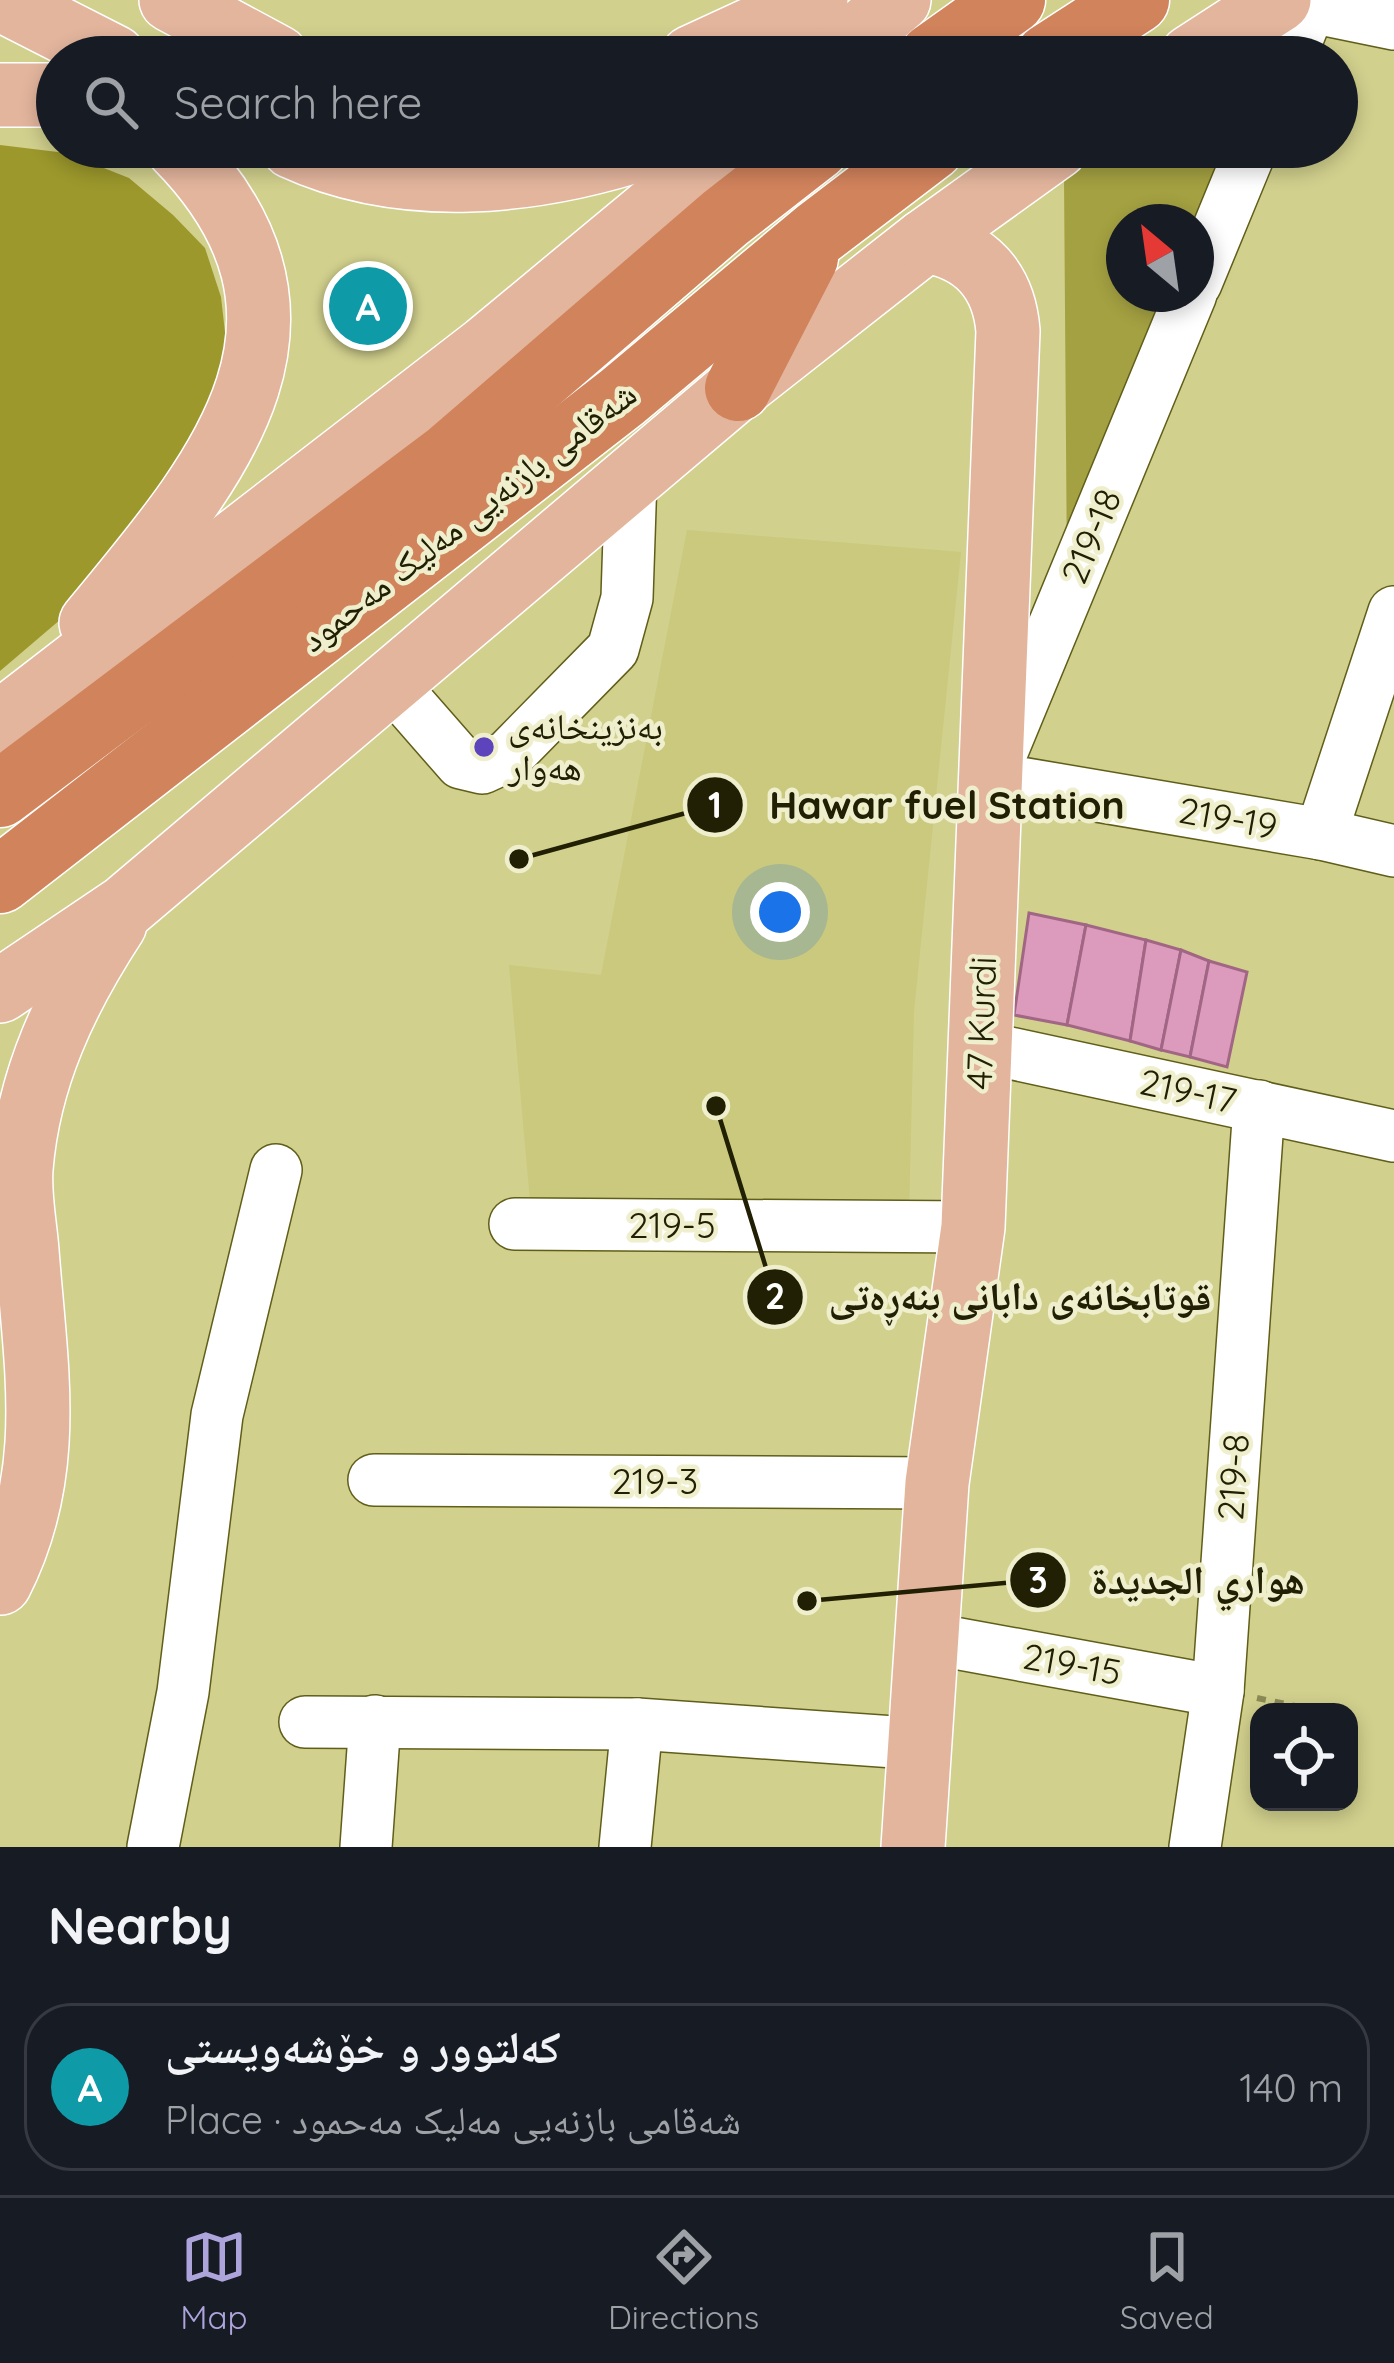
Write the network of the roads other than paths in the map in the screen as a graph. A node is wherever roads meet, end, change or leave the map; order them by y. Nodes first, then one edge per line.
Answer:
1 (2, 0) edge
2 (171, 0) edge
3 (816, 0) edge
4 (899, 0) edge
5 (1012, 0) edge
6 (1136, 0) edge
7 (1301, 2) edge
8 (1394, 24) edge
9 (73, 36) edge
10 (238, 36) edge
11 (738, 36) edge
12 (857, 36) edge
13 (961, 36) edge
14 (1080, 36) edge
15 (1233, 36) edge
16 (1294, 36) edge
17 (0, 95) edge
18 (36, 95) edge
19 (194, 168) edge
20 (361, 168) edge
21 (571, 168) edge
22 (703, 168) edge
23 (789, 168) edge
24 (903, 168) edge
25 (1027, 168) edge
26 (1243, 168) edge
27 (818, 233) junction
28 (1214, 239) edge
29 (925, 241) junction
30 (1185, 312) edge
31 (738, 388) junction
32 (631, 476) junction
33 (1394, 612) edge
34 (391, 683) junction
35 (9, 717) edge
36 (991, 778) junction
37 (0, 794) edge
38 (1321, 834) junction
39 (1394, 851) edge
40 (0, 880) edge
41 (126, 906) junction
42 (0, 991) edge
43 (982, 1047) junction
44 (1259, 1106) junction
45 (1394, 1136) edge
46 (276, 1170) dead end
47 (515, 1224) dead end
48 (973, 1227) junction
49 (374, 1480) dead end
50 (937, 1483) junction
51 (0, 1583) edge
52 (927, 1638) junction
53 (1218, 1690) junction
54 (375, 1721) junction
55 (305, 1722) dead end
56 (638, 1724) junction
57 (922, 1744) junction
58 (153, 1847) edge
59 (365, 1847) edge
60 (625, 1847) edge
61 (913, 1847) edge
62 (1195, 1847) edge

1 - 9 main road
2 - 10 main road
3 - 11 main road
4 - 12 main road
5 - 13 highway
6 - 14 highway
7 - 8 street
7 - 15 main road
7 - 16 street
17 - 18 main road
19 - 35 main road
20 - 21 main road
22 - 35 main road
23 - 37 highway, شەقامی بازنەیی مەلیک مەحمود
24 - 27 highway, شەقامی بازنەیی مەلیک مەحمود
25 - 29 main road
26 - 28 street
27 - 31 highway
27 - 40 highway, شەقامی بازنەیی مەلیک مەحمود
29 - 31 main road
29 - 36 main road, 47 Kurdi
30 - 36 street, 219-18
31 - 32 main road
32 - 34 main road
32 - 34 street
33 - 38 street
34 - 41 main road
36 - 38 street, 219-19
36 - 43 main road, 47 Kurdi
38 - 39 street, 219-19
41 - 42 main road
41 - 51 main road
43 - 44 street, 219-17
43 - 48 main road, 47 Kurdi
44 - 45 street, 219-17
44 - 53 street, 219-8
46 - 58 street
47 - 48 street, 219-5
48 - 50 main road, 47 Kurdi
49 - 50 street, 219-3
50 - 52 main road, 47 Kurdi
52 - 53 street, 219-15
52 - 57 main road, 47 Kurdi
53 - 62 street, 219-8
54 - 55 street
54 - 56 street
54 - 59 street
56 - 57 street
56 - 60 street
57 - 61 main road, 47 Kurdi

